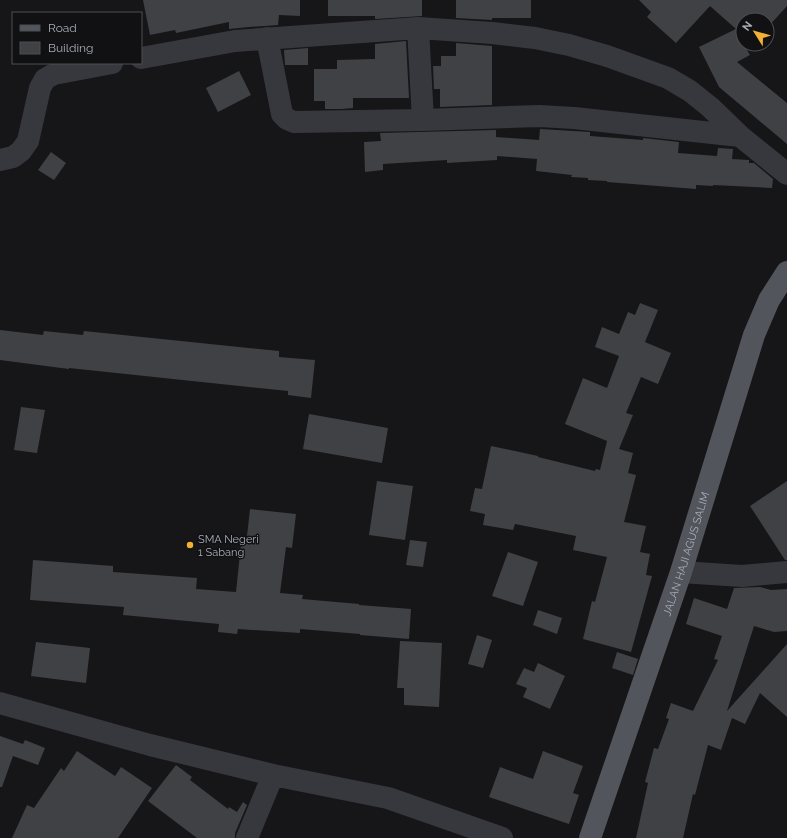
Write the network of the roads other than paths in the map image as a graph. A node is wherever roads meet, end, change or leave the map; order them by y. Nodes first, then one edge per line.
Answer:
1 (418, 28) junction
2 (267, 38) junction
3 (142, 58) edge
4 (107, 64) edge
5 (423, 120) junction
6 (740, 136) junction
7 (0, 160) edge
8 (787, 174) edge
9 (787, 272) edge
10 (681, 572) junction
11 (787, 572) edge
12 (0, 703) edge
13 (273, 775) junction
14 (247, 838) edge
15 (502, 838) edge
16 (590, 838) edge

1 - 2 street
1 - 5 street
1 - 6 street
2 - 3 street
2 - 5 street
4 - 7 street
5 - 6 street
6 - 8 street
9 - 10 main road, JALAN HAJI AGUS SALIM
10 - 11 street
10 - 16 main road, JALAN HAJI AGUS SALIM
12 - 13 street
13 - 14 street
13 - 15 street

